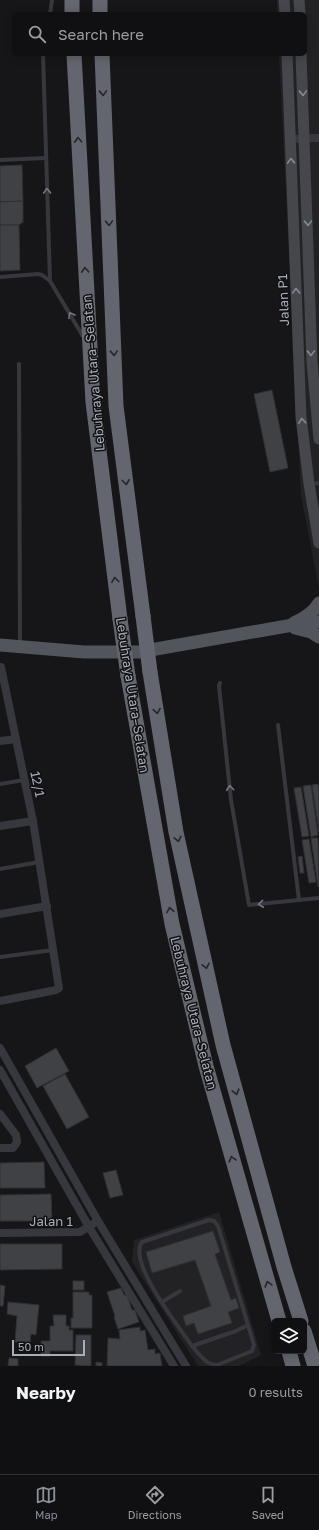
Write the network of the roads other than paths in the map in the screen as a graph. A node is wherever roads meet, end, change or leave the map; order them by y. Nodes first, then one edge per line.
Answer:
1 (52, 0) edge
2 (72, 0) edge
3 (100, 0) edge
4 (284, 0) edge
5 (299, 0) edge
6 (50, 12) edge
7 (72, 12) edge
8 (100, 12) edge
9 (285, 12) edge
10 (300, 12) edge
11 (43, 56) edge
12 (74, 56) edge
13 (102, 56) edge
14 (287, 56) edge
15 (301, 56) edge
16 (319, 138) edge
17 (290, 139) junction
18 (305, 139) junction
19 (46, 158) junction
20 (0, 160) edge
21 (0, 277) edge
22 (50, 281) junction
23 (90, 349) junction
24 (19, 364) dead end
25 (319, 439) edge
26 (314, 483) edge
27 (319, 543) edge
28 (319, 603) edge
29 (319, 622) edge
30 (287, 626) junction
31 (319, 637) edge
32 (0, 645) edge
33 (20, 648) junction
34 (1, 667) edge
35 (220, 683) dead end
36 (278, 725) dead end
37 (16, 739) junction
38 (0, 742) edge
39 (25, 779) junction
40 (0, 784) edge
41 (33, 821) junction
42 (0, 826) edge
43 (40, 862) junction
44 (0, 870) edge
45 (319, 898) edge
46 (299, 900) junction
47 (47, 906) junction
48 (0, 914) edge
49 (54, 950) junction
50 (0, 957) edge
51 (0, 1001) edge
52 (0, 1048) edge
53 (0, 1070) edge
54 (0, 1114) edge
55 (0, 1148) edge
56 (98, 1220) junction
57 (88, 1227) junction
58 (0, 1233) edge
59 (180, 1291) dead end
60 (157, 1297) junction
61 (162, 1302) junction
62 (147, 1303) junction
63 (278, 1318) edge
64 (300, 1318) edge
65 (248, 1325) junction
66 (307, 1341) edge
67 (192, 1346) junction
68 (289, 1354) edge
69 (174, 1366) edge
70 (186, 1366) edge
71 (293, 1366) edge
72 (315, 1366) edge

1 - 6 lane
2 - 7 highway
3 - 8 highway
4 - 9 main road
5 - 10 main road
11 - 19 lane
23 -> 12 highway, Lebuhraya Utara–Selatan
13 -> 64 highway, Lebuhraya Utara–Selatan, bridge
14 - 17 main road, Jalan P1
15 -> 18 main road, Jalan P1
16 - 18 street
17 - 18 street
26 -> 17 main road, Jalan P1
18 -> 25 main road, Jalan P1
19 - 20 lane
22 -> 19 lane
21 - 22 lane
23 -> 22 lane
63 -> 23 highway, Lebuhraya Utara–Selatan, bridge
24 - 33 lane
26 - 27 main road, Jalan P1
28 - 30 main road
29 - 30 main road
30 - 31 main road
30 - 33 main road
32 - 33 main road
34 - 37 street, 12/1
46 -> 35 lane
36 - 46 lane
37 - 38 street
37 - 39 street, 12/1
39 - 40 lane
39 - 41 street, 12/1
41 - 42 street
41 - 43 street, 12/1
43 - 44 lane
43 - 47 street, 12/1
45 - 46 lane
47 - 48 street
47 - 49 street, 12/1
49 - 50 lane
49 - 51 street, 12/1
52 - 56 street
53 - 57 street
54 - 55 street
56 - 57 street, Jalan 1
56 - 62 street
57 - 58 street, Jalan 1
57 - 69 street
59 - 61 lane
60 - 61 lane
60 - 62 lane
60 - 65 lane
61 - 67 lane
62 - 70 street
65 - 67 lane
65 - 67 lane
66 - 72 highway
68 - 71 highway

